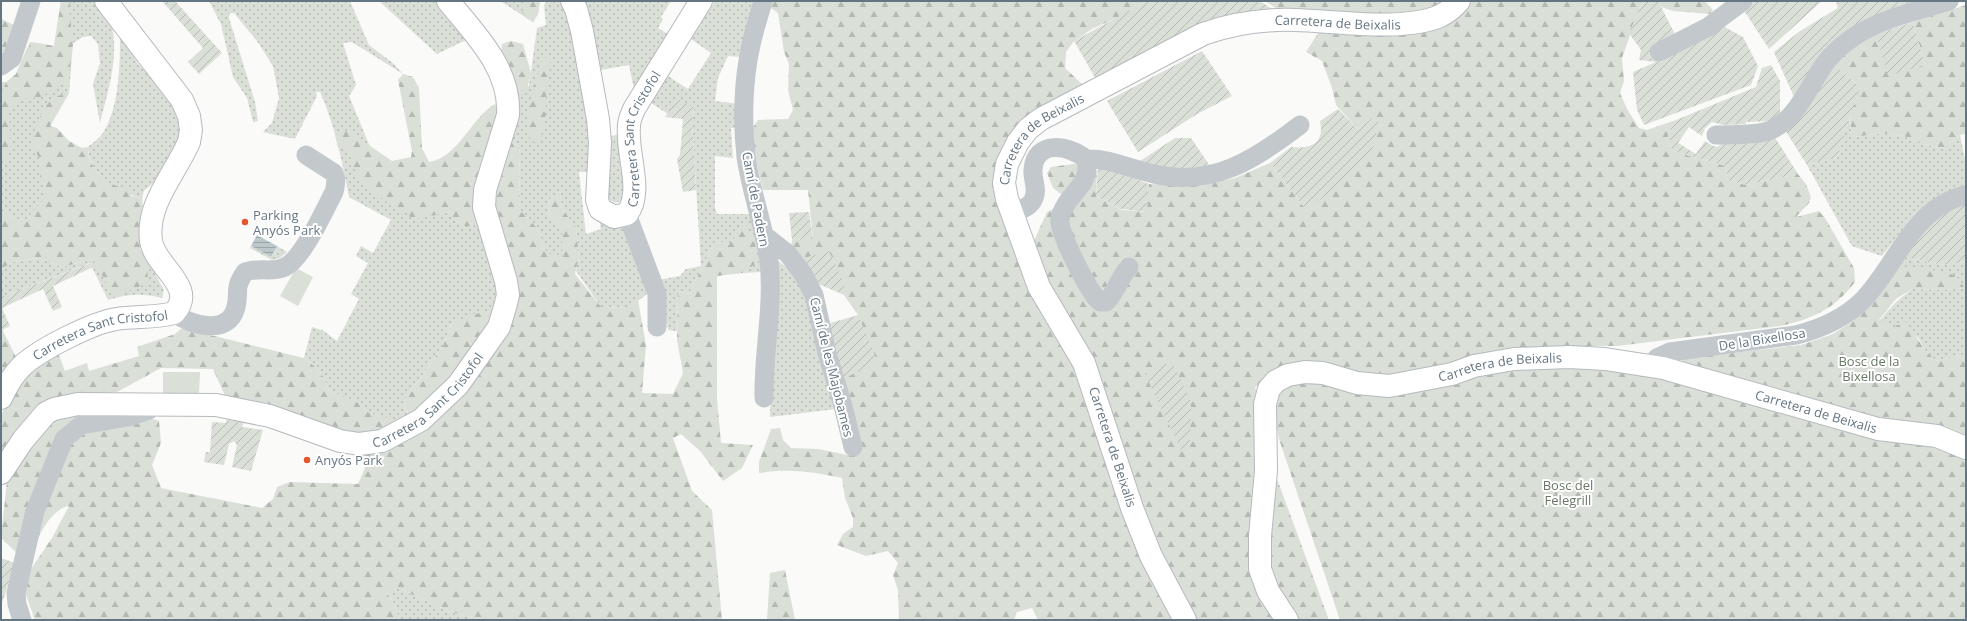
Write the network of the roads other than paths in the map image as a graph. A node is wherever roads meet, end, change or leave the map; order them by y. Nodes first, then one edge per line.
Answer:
1 (31, 1) edge
2 (106, 1) edge
3 (448, 1) edge
4 (572, 1) edge
5 (701, 1) edge
6 (763, 1) edge
7 (1459, 1) edge
8 (1742, 1) edge
9 (1949, 1) edge
10 (1659, 52) dead end
11 (1, 66) edge
12 (1300, 125) dead end
13 (1716, 135) dead end
14 (306, 155) dead end
15 (1086, 158) junction
16 (1966, 195) edge
17 (1013, 213) junction
18 (627, 214) junction
19 (764, 235) junction
20 (1129, 267) dead end
21 (174, 313) junction
22 (657, 327) dead end
23 (1650, 365) junction
24 (1, 398) edge
25 (764, 398) dead end
26 (154, 404) junction
27 (853, 447) dead end
28 (1966, 448) edge
29 (1, 473) edge
30 (22, 620) edge
31 (1185, 620) edge
32 (1286, 620) edge

1 - 11 street
2 - 21 main road, Carretera Sant Cristofol
3 - 26 main road, Carretera Sant Cristofol
4 - 18 main road, Carretera Sant Cristofol
5 - 18 main road, Carretera Sant Cristofol
6 - 19 street, Camí de Padern
7 - 17 main road, Carretera de Beixalis
8 - 10 street
9 - 13 street
12 - 15 street
14 - 21 street
15 - 17 street
15 - 20 street
16 - 23 street, De la Bixellosa
17 - 31 main road, Carretera de Beixalis
18 - 22 street
19 - 25 street, Camí de Padern
19 - 27 street, Camí de les Majobames
21 - 24 main road, Carretera Sant Cristofol
23 - 28 main road, Carretera de Beixalis
23 - 32 main road, Carretera de Beixalis
26 - 29 main road, Carretera Sant Cristofol
26 - 30 street

